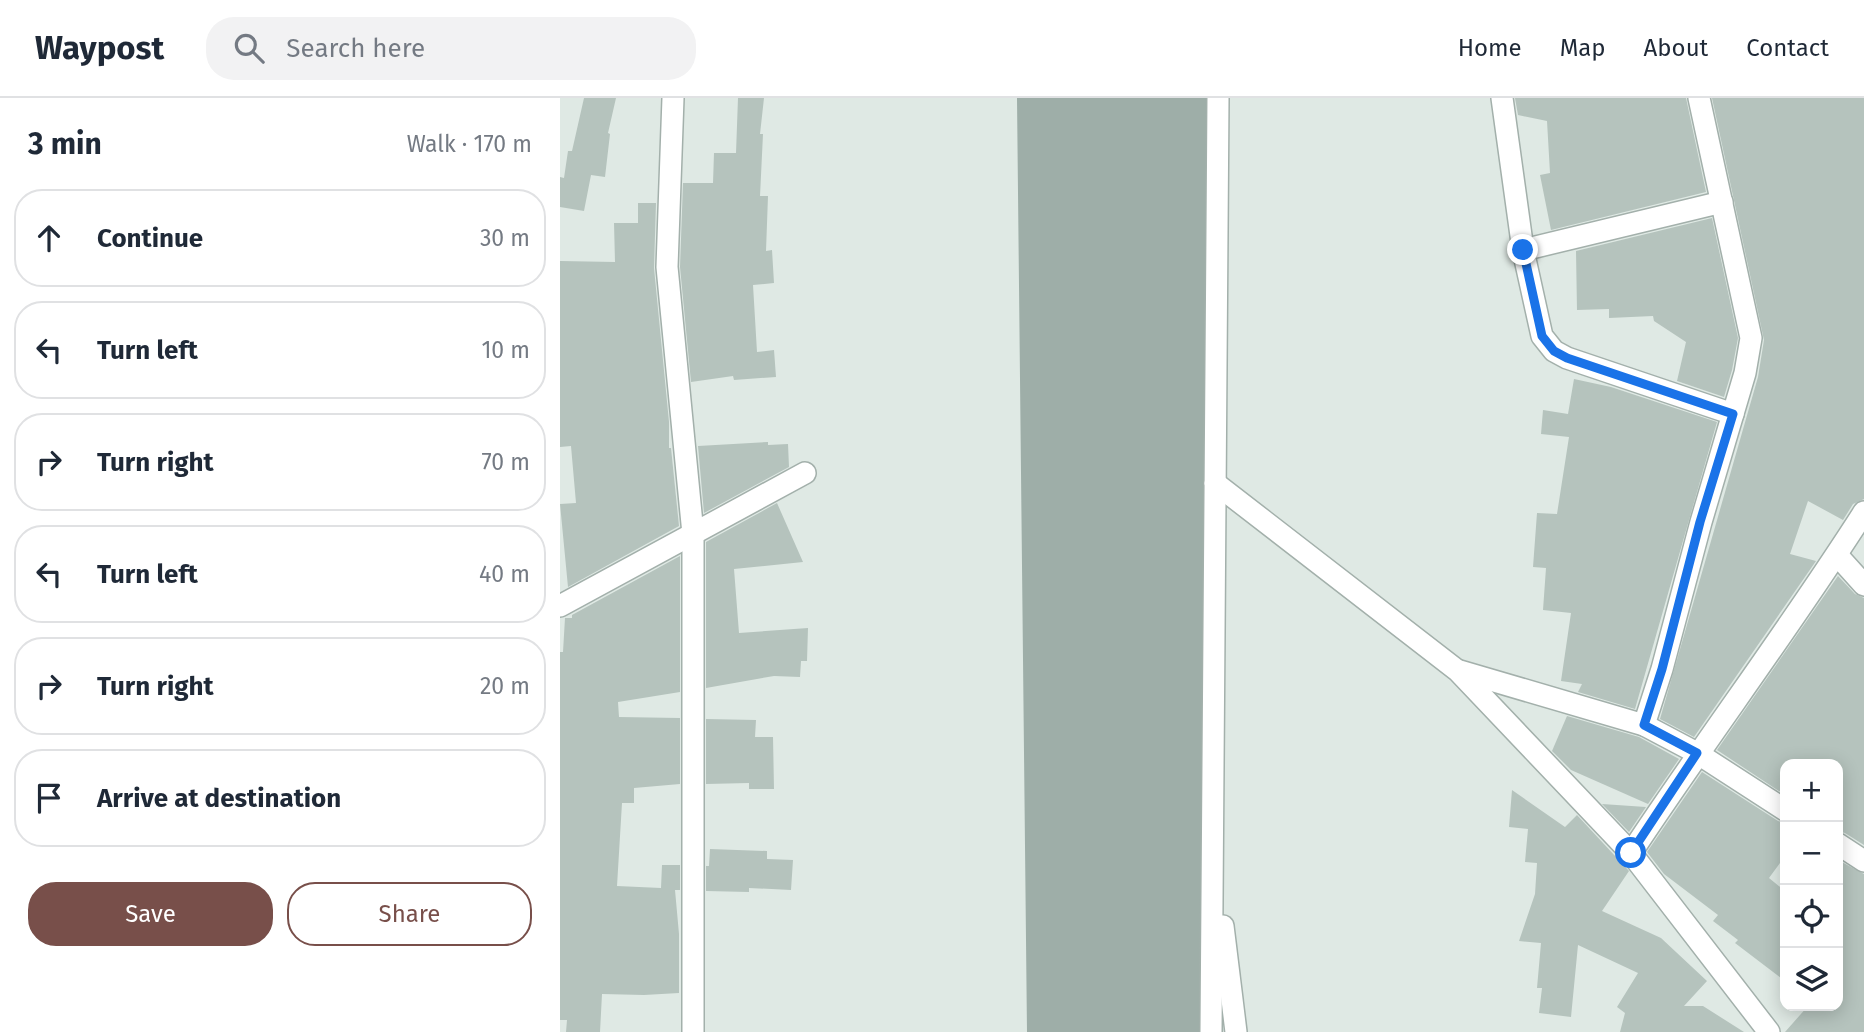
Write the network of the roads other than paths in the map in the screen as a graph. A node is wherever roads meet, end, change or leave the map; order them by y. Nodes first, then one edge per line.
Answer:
1 (673, 98) edge
2 (1218, 98) edge
3 (1503, 98) edge
4 (1699, 98) edge
5 (1722, 202) junction
6 (1523, 250) junction
7 (1733, 414) junction
8 (806, 473) dead end
9 (1215, 483) junction
10 (1864, 512) edge
11 (693, 534) junction
12 (1837, 555) junction
13 (1864, 585) edge
14 (560, 603) edge
15 (1458, 671) junction
16 (1644, 725) junction
17 (1697, 753) junction
18 (1780, 807) edge
19 (1213, 838) junction
20 (1843, 847) edge
21 (1631, 853) junction
22 (1864, 861) edge
23 (693, 1032) edge
24 (1211, 1032) edge
25 (1236, 1032) edge
26 (1769, 1032) edge

1 - 11 street
2 - 9 street
3 - 6 street
4 - 5 street
5 - 6 street
5 - 7 street
6 - 7 street
7 - 16 street
8 - 11 street
9 - 15 street
9 - 19 street
10 - 12 street
11 - 14 street
11 - 23 street
12 - 13 street
12 - 17 street
15 - 16 street
15 - 21 street
16 - 17 street
17 - 18 street
17 - 21 street
19 - 24 street
19 - 25 street
20 - 22 street
21 - 26 street

